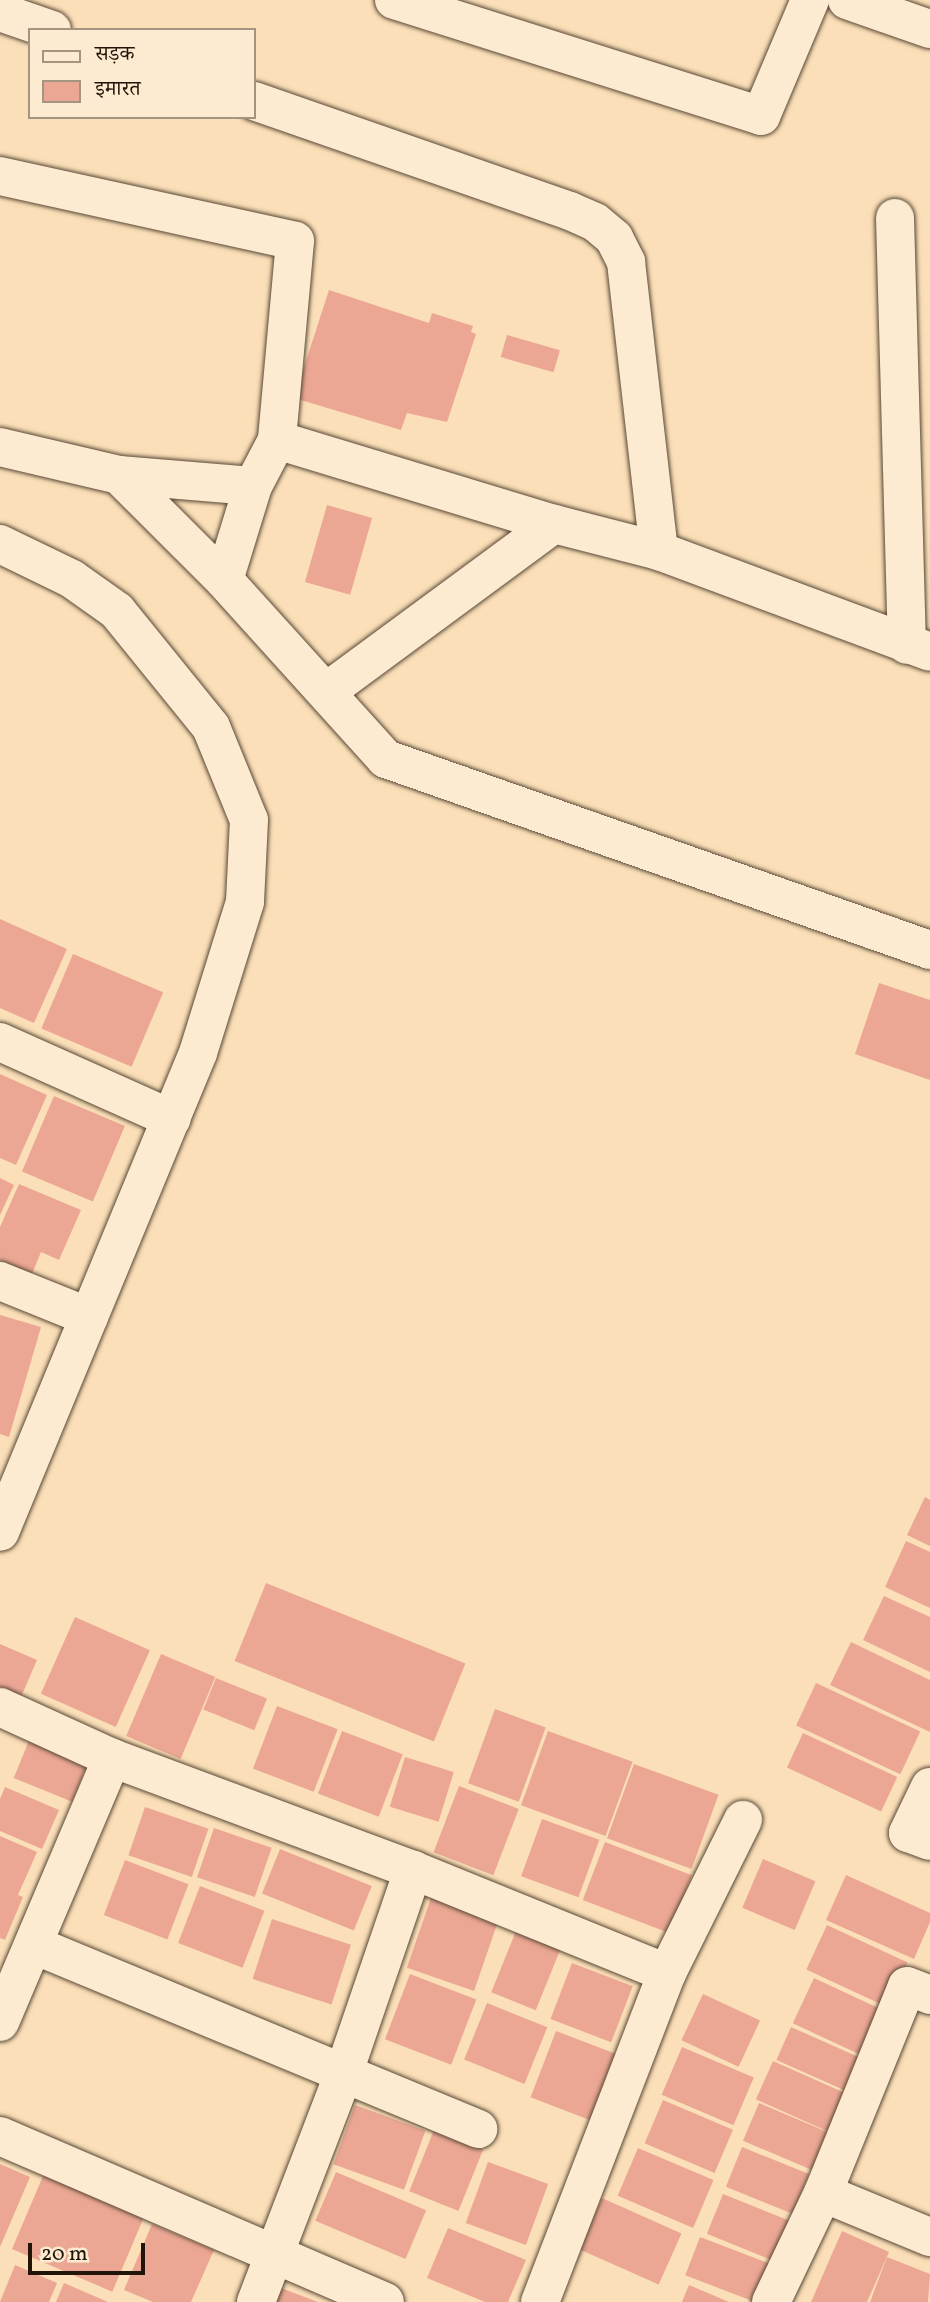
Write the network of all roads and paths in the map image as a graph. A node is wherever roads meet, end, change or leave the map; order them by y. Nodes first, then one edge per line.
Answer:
1 (394, 0) edge
2 (810, 0) edge
3 (847, 0) edge
4 (0, 12) edge
5 (46, 28) edge
6 (930, 29) edge
7 (256, 102) edge
8 (0, 176) edge
9 (895, 218) dead end
10 (277, 440) junction
11 (0, 447) edge
12 (119, 475) junction
13 (253, 486) junction
14 (554, 524) junction
15 (0, 544) edge
16 (659, 551) junction
17 (224, 580) junction
18 (919, 648) edge
19 (326, 692) junction
20 (930, 950) edge
21 (0, 1042) edge
22 (172, 1119) junction
23 (0, 1281) edge
24 (89, 1317) junction
25 (0, 1532) edge
26 (0, 1707) edge
27 (112, 1758) junction
28 (930, 1787) edge
29 (743, 1820) dead end
30 (930, 1841) edge
31 (413, 1870) junction
32 (34, 1945) junction
33 (667, 1973) junction
34 (930, 1995) edge
35 (0, 2022) edge
36 (343, 2075) junction
37 (478, 2129) dead end
38 (0, 2136) edge
39 (823, 2193) junction
40 (930, 2237) edge
41 (274, 2255) junction
42 (256, 2302) edge
43 (385, 2302) edge
44 (540, 2302) edge
45 (771, 2302) edge

1 - 2 street
3 - 6 street
4 - 5 street
7 - 16 street
8 - 10 street
9 - 18 street
10 - 13 street
10 - 14 street
11 - 12 street
12 - 13 street
12 - 17 street
13 - 17 street
14 - 16 street
14 - 19 street
15 - 22 street
16 - 18 street
17 - 19 street
19 - 20 street
21 - 22 street
22 - 24 street
23 - 24 street
24 - 25 street
26 - 27 street
27 - 31 street
27 - 32 street
28 - 30 street
29 - 33 street
31 - 33 street
31 - 36 street
32 - 35 street
32 - 36 street
33 - 44 street
34 - 39 street
36 - 37 street
36 - 41 street
38 - 41 street
39 - 40 street
39 - 45 street
41 - 42 street
41 - 43 street

